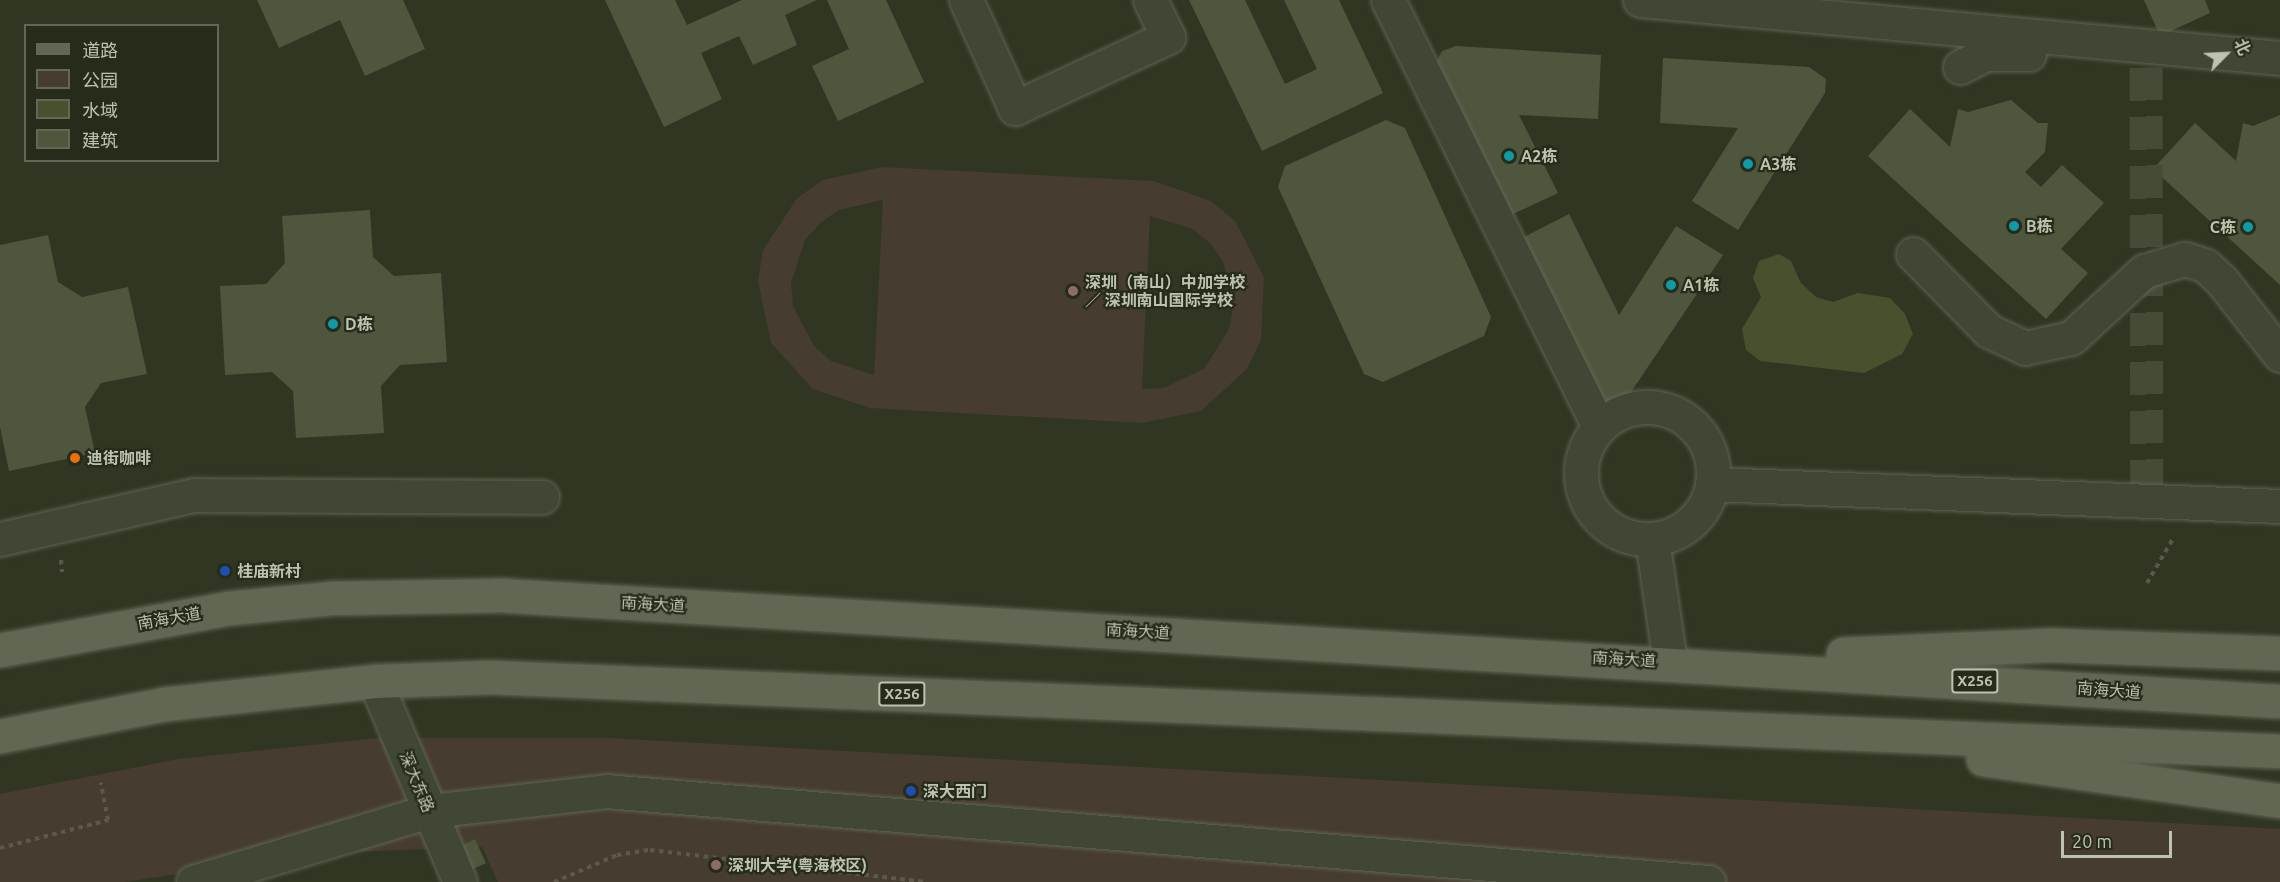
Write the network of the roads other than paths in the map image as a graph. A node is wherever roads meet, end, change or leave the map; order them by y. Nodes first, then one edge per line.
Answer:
1 (966, 0) edge
2 (1150, 0) edge
3 (1388, 0) edge
4 (1640, 0) edge
5 (2280, 58) edge
6 (1960, 67) dead end
7 (2280, 79) edge
8 (1913, 254) dead end
9 (2280, 355) edge
10 (1599, 427) junction
11 (1712, 484) junction
12 (542, 497) dead end
13 (2280, 506) edge
14 (0, 539) edge
15 (1652, 539) junction
16 (0, 650) edge
17 (2280, 653) edge
18 (1670, 662) junction
19 (375, 681) junction
20 (2280, 701) edge
21 (1809, 734) junction
22 (0, 736) edge
23 (2280, 751) edge
24 (2280, 801) edge
25 (429, 811) junction
26 (193, 882) edge
27 (460, 882) edge
28 (1708, 882) edge

1 - 2 street
3 - 10 street
4 - 5 street
6 - 7 street
8 - 9 street
10 - 11 street
10 - 15 street
11 - 13 street
11 - 15 street
12 - 14 street
15 - 18 street
16 - 18 main road, 南海大道 / X256
17 - 18 main road
18 - 20 main road, 南海大道 / X256
19 - 21 main road, X256
19 - 22 main road, X256
19 - 25 street, 深大东路
21 - 23 main road, X256
21 - 24 main road
25 - 26 street
25 - 27 street, 深大东路
25 - 28 street

